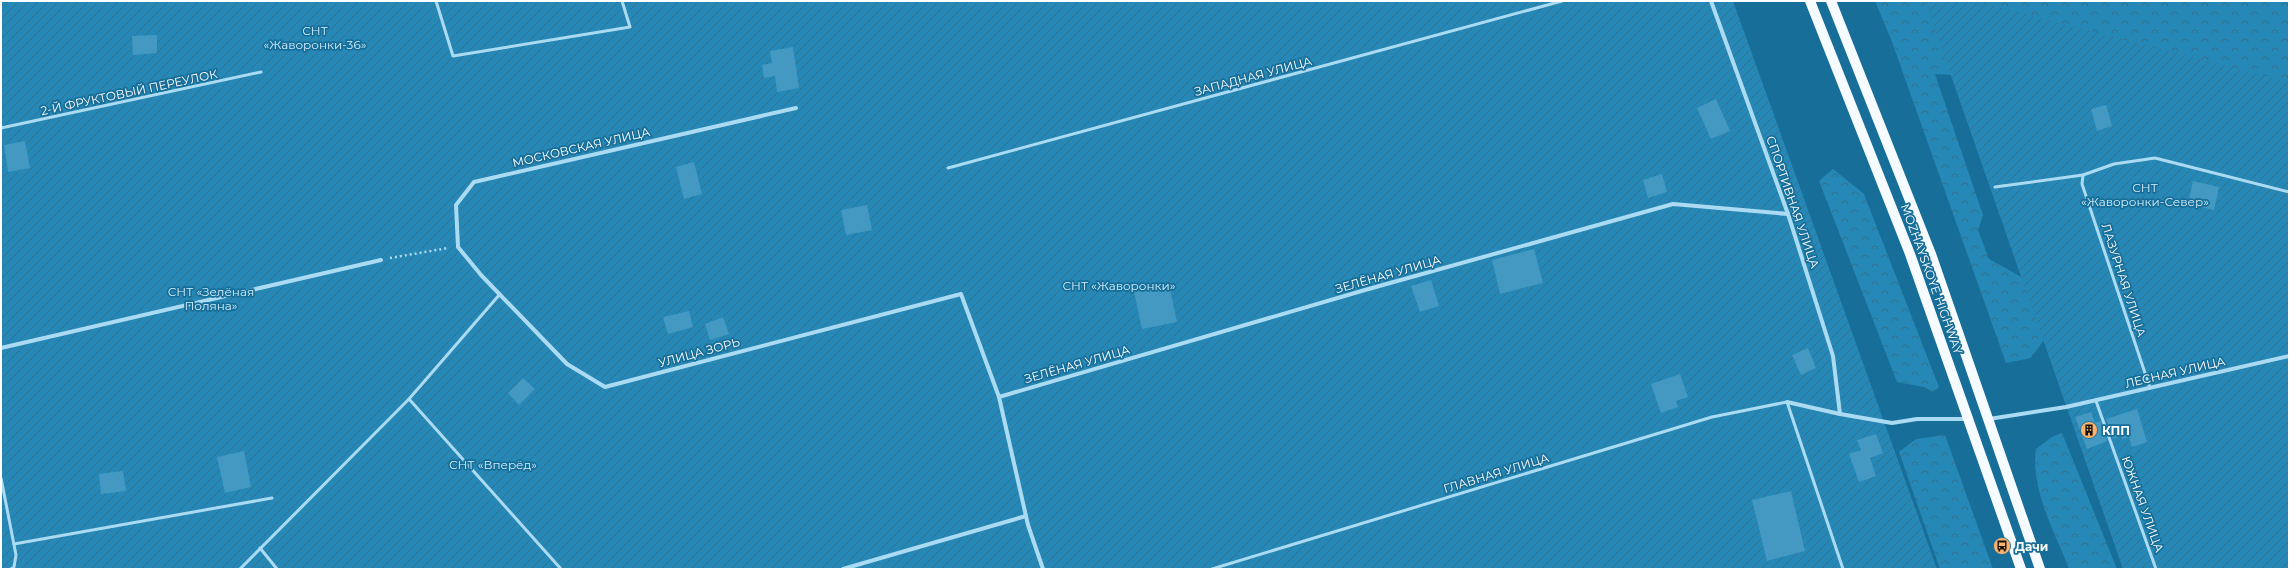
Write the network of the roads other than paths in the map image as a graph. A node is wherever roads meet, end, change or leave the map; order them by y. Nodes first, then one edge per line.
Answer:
1 (436, 1) edge
2 (622, 1) edge
3 (1562, 1) edge
4 (1711, 1) edge
5 (1810, 1) edge
6 (1831, 1) edge
7 (260, 72) dead end
8 (796, 108) dead end
9 (1, 128) edge
10 (948, 168) dead end
11 (2084, 175) junction
12 (1995, 187) dead end
13 (2289, 192) edge
14 (1788, 214) junction
15 (381, 260) road end
16 (481, 274) joint
17 (500, 294) junction
18 (1, 348) edge
19 (2289, 356) edge
20 (2150, 388) junction
21 (999, 397) junction
22 (409, 399) junction
23 (2096, 400) junction
24 (1787, 402) junction
25 (1840, 414) junction
26 (1969, 419) junction
27 (1990, 419) junction
28 (1, 478) edge
29 (272, 498) dead end
30 (1026, 516) junction
31 (14, 544) junction
32 (260, 548) junction
33 (10, 569) edge
34 (240, 569) edge
35 (278, 569) edge
36 (561, 569) edge
37 (843, 569) edge
38 (1043, 569) edge
39 (1212, 569) edge
40 (1844, 569) edge
41 (2021, 569) edge
42 (2040, 569) edge
43 (2156, 569) edge

1 - 2 lane
3 - 10 lane, ЗАПАДНАЯ УЛИЦА
4 - 14 street, СПОРТИВНАЯ УЛИЦА
5 - 26 main road, MOZHAYSKOYE HIGHWAY
6 - 27 main road, MOZHAYSKOYE HIGHWAY
7 - 9 lane, 2-Й ФРУКТОВЫЙ ПЕРЕУЛОК
8 - 16 street, МОСКОВСКАЯ УЛИЦА
11 - 12 lane
11 - 13 lane
11 - 20 lane, ЛАЗУРНАЯ УЛИЦА
14 - 21 street, ЗЕЛЁНАЯ УЛИЦА
14 - 25 street, СПОРТИВНАЯ УЛИЦА
15 - 18 street
16 - 17 street, УЛИЦА ЗОРЬ
17 - 21 street, УЛИЦА ЗОРЬ
17 - 22 lane
19 - 20 street, ЛЕСНАЯ УЛИЦА
20 - 23 street, ЛЕСНАЯ УЛИЦА
21 - 30 street
22 - 32 lane
22 - 36 lane
23 - 27 street, ЛЕСНАЯ УЛИЦА
23 - 43 lane, ЮЖНАЯ УЛИЦА
24 - 25 street
24 - 39 lane, ГЛАВНАЯ УЛИЦА
24 - 40 lane
25 - 26 street
26 - 41 main road, MOZHAYSKOYE HIGHWAY
27 - 42 main road, MOZHAYSKOYE HIGHWAY
28 - 31 lane
29 - 31 lane
30 - 37 street
30 - 38 street
31 - 33 lane
32 - 34 lane
32 - 35 lane

